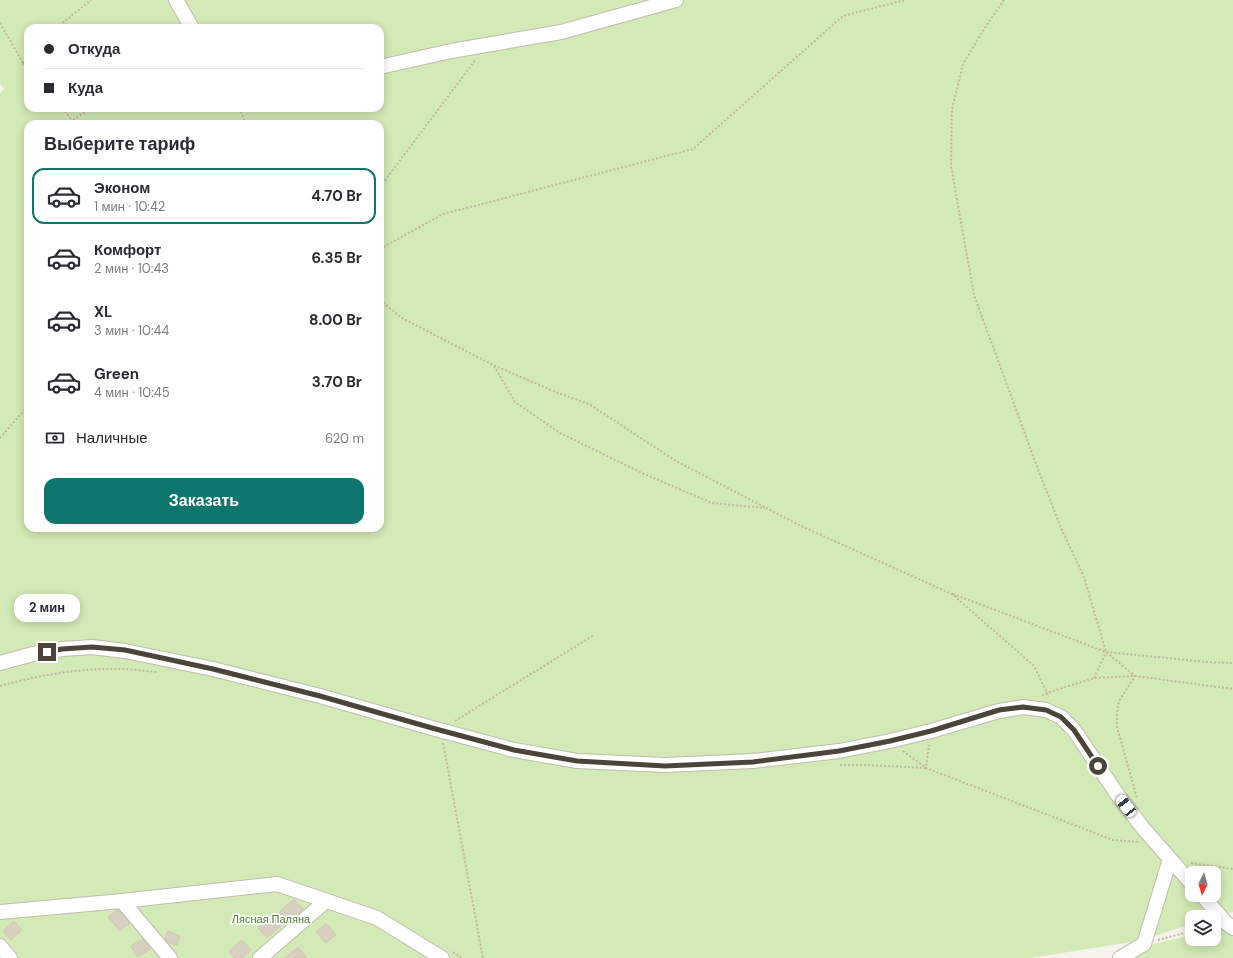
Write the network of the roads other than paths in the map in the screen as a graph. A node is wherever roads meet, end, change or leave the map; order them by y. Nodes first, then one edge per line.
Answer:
1 (176, 0) edge
2 (676, 0) edge
3 (190, 24) edge
4 (384, 67) edge
5 (0, 663) edge
6 (1170, 859) junction
7 (1185, 876) edge
8 (122, 901) junction
9 (326, 901) junction
10 (1208, 902) edge
11 (0, 912) edge
12 (1233, 928) edge
13 (0, 946) edge
14 (10, 958) edge
15 (170, 958) edge
16 (260, 958) edge
17 (442, 958) edge
18 (1120, 958) edge

1 - 3 street
2 - 4 street
5 - 6 street
6 - 7 street
6 - 18 street
8 - 9 street
8 - 11 street
8 - 15 street
9 - 16 street
9 - 17 street
10 - 12 street
13 - 14 street

